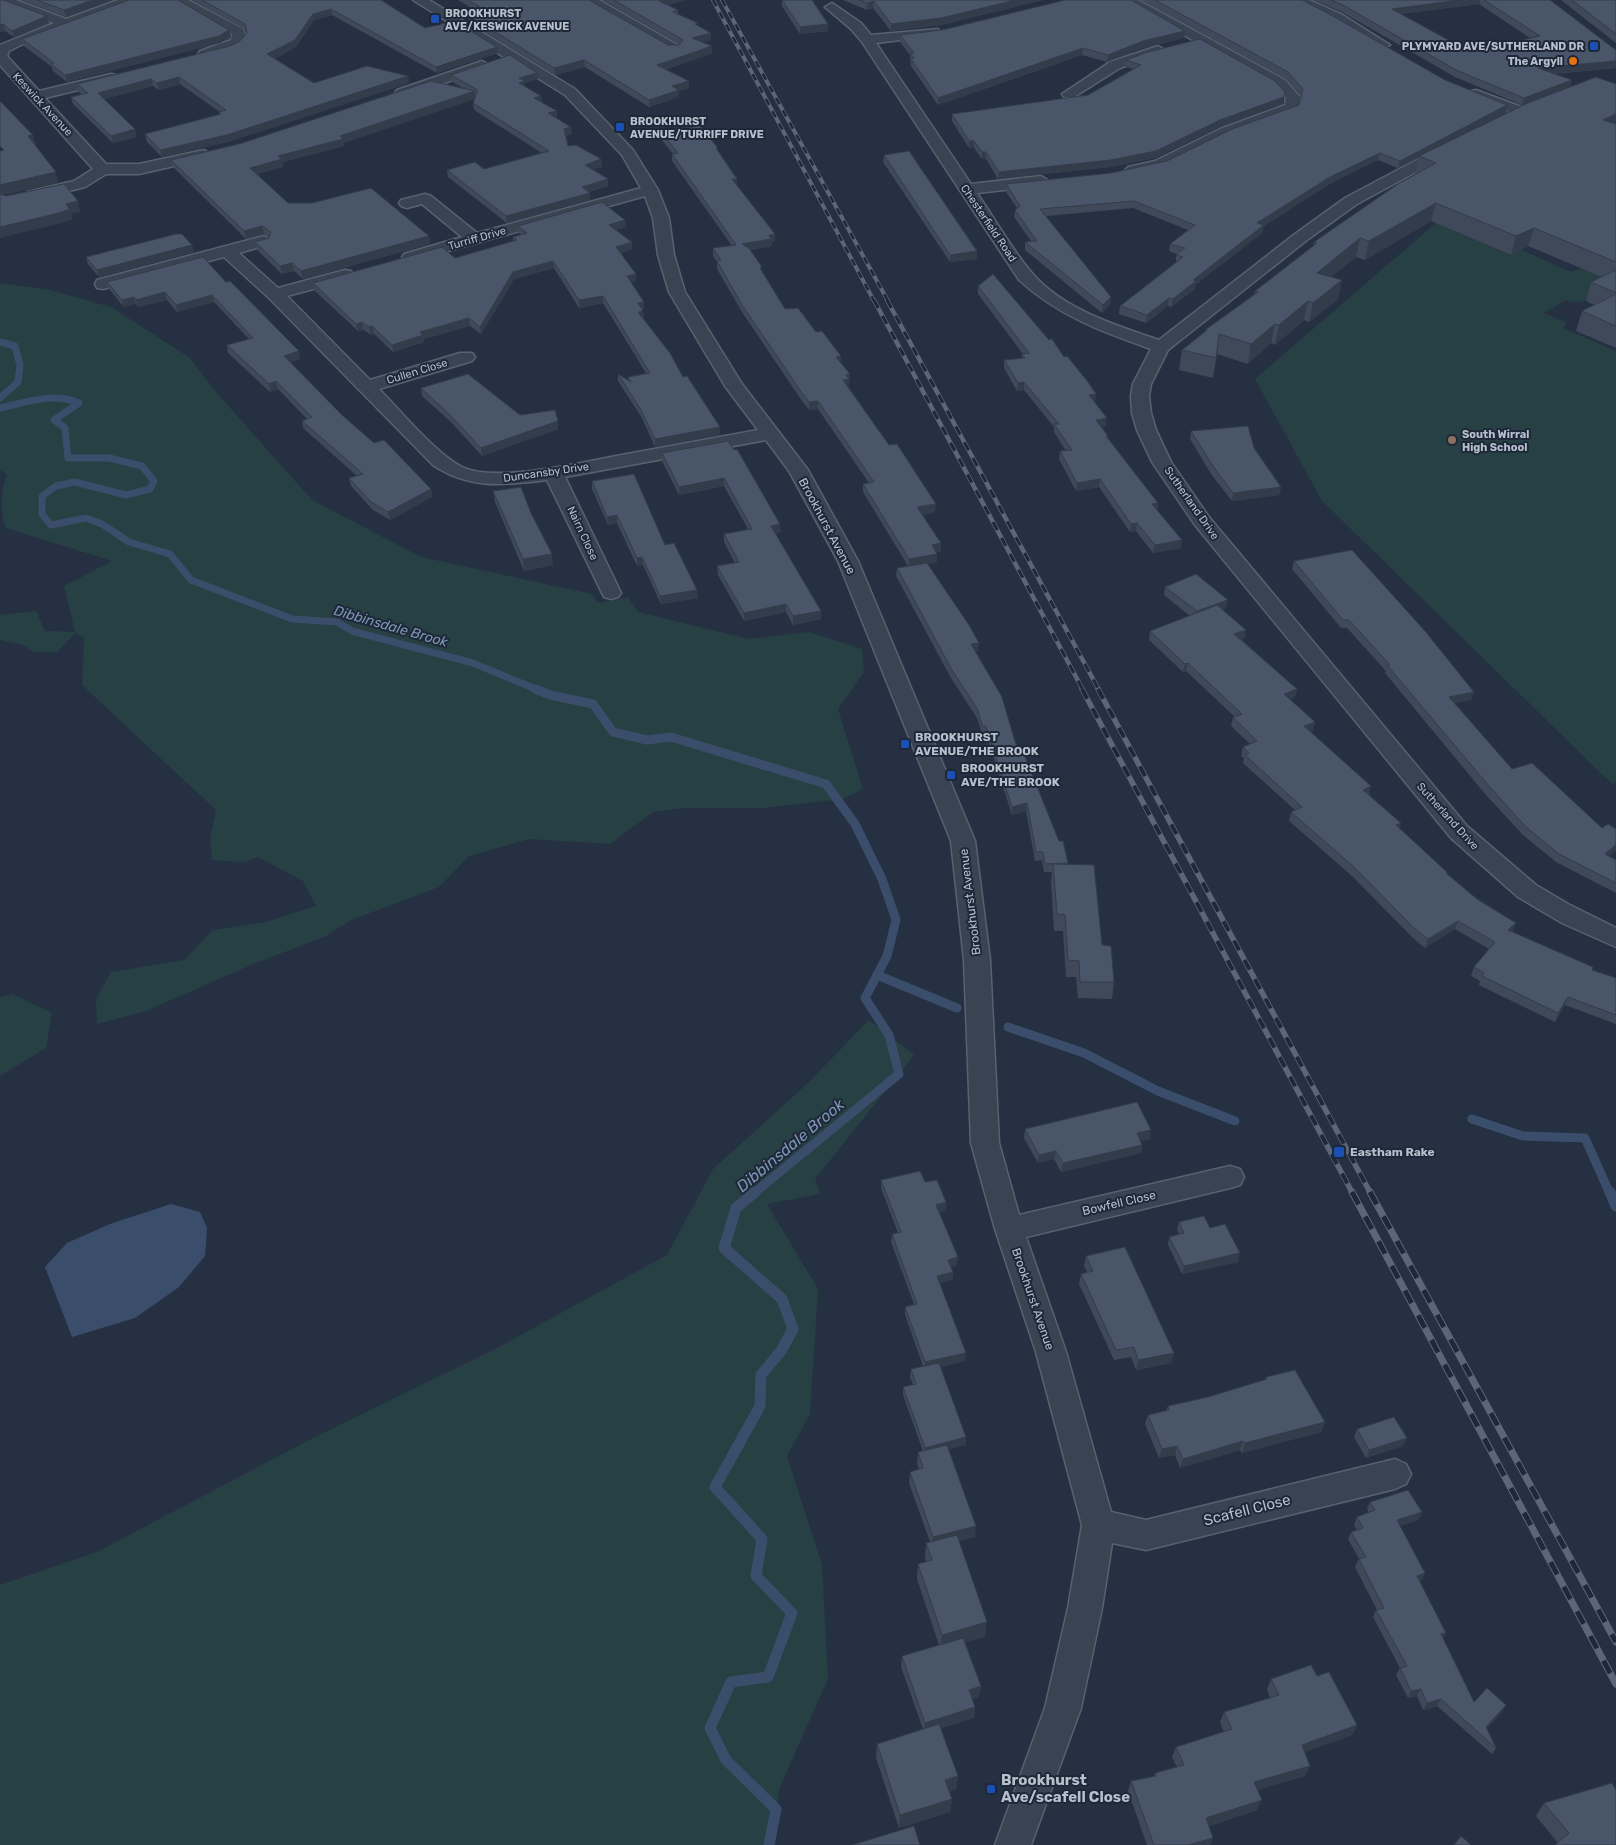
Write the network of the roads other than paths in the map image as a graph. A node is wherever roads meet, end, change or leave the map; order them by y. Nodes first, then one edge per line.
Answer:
1 (4, 0) edge
2 (130, 0) edge
3 (178, 0) edge
4 (420, 0) edge
5 (591, 0) edge
6 (1128, 0) edge
7 (1298, 0) edge
8 (832, 7) dead end
9 (65, 23) junction
10 (951, 29) edge
11 (867, 40) junction
12 (1199, 40) junction
13 (642, 48) edge
14 (513, 54) junction
15 (1398, 54) edge
16 (188, 58) edge
17 (123, 76) edge
18 (1464, 89) edge
19 (1069, 94) dead end
20 (36, 96) junction
21 (385, 99) edge
22 (1504, 121) edge
23 (1460, 144) edge
24 (221, 151) edge
25 (102, 169) junction
26 (1118, 173) edge
27 (1052, 180) edge
28 (966, 189) junction
29 (650, 190) junction
30 (443, 194) dead end
31 (18, 198) edge
32 (426, 199) junction
33 (407, 204) dead end
34 (474, 239) junction
35 (264, 241) edge
36 (227, 252) junction
37 (398, 260) edge
38 (360, 270) edge
39 (103, 284) dead end
40 (275, 294) junction
41 (1161, 347) junction
42 (465, 356) dead end
43 (368, 386) junction
44 (768, 434) junction
45 (554, 473) junction
46 (611, 593) dead end
47 (1616, 938) edge
48 (1230, 1177) dead end
49 (1009, 1229) junction
50 (1395, 1474) dead end
51 (1098, 1525) junction
52 (1013, 1845) edge

1 - 9 street
2 - 9 street, Keswick Avenue
3 - 16 street
4 - 14 street, Brookhurst Avenue
5 - 13 street
6 - 12 street
7 - 15 street
8 - 11 street, Chesterfield Road
9 - 20 street, Keswick Avenue
10 - 11 street
11 - 28 street, Chesterfield Road
12 - 19 street
12 - 26 street
14 - 21 street
14 - 29 street, Brookhurst Avenue
17 - 20 street
18 - 22 street
20 - 25 street, Keswick Avenue
23 - 41 street, Sutherland Drive
24 - 25 street
25 - 31 street
27 - 28 street
28 - 41 street, Chesterfield Road
29 - 34 street, Turriff Drive
29 - 44 street, Brookhurst Avenue
30 - 32 street
32 - 33 street
32 - 34 street
34 - 37 street, Turriff Drive
35 - 36 street
36 - 39 street
36 - 40 street, Duncansby Drive
38 - 40 street
40 - 43 street, Duncansby Drive
41 - 47 street, Sutherland Drive
42 - 43 street, Cullen Close
43 - 45 street, Duncansby Drive
44 - 45 street, Duncansby Drive
44 - 49 street, Brookhurst Avenue
45 - 46 street, Nairn Close
48 - 49 street, Bowfell Close
49 - 51 street, Brookhurst Avenue
50 - 51 street, Scafell Close
51 - 52 street, Brookhurst Avenue

